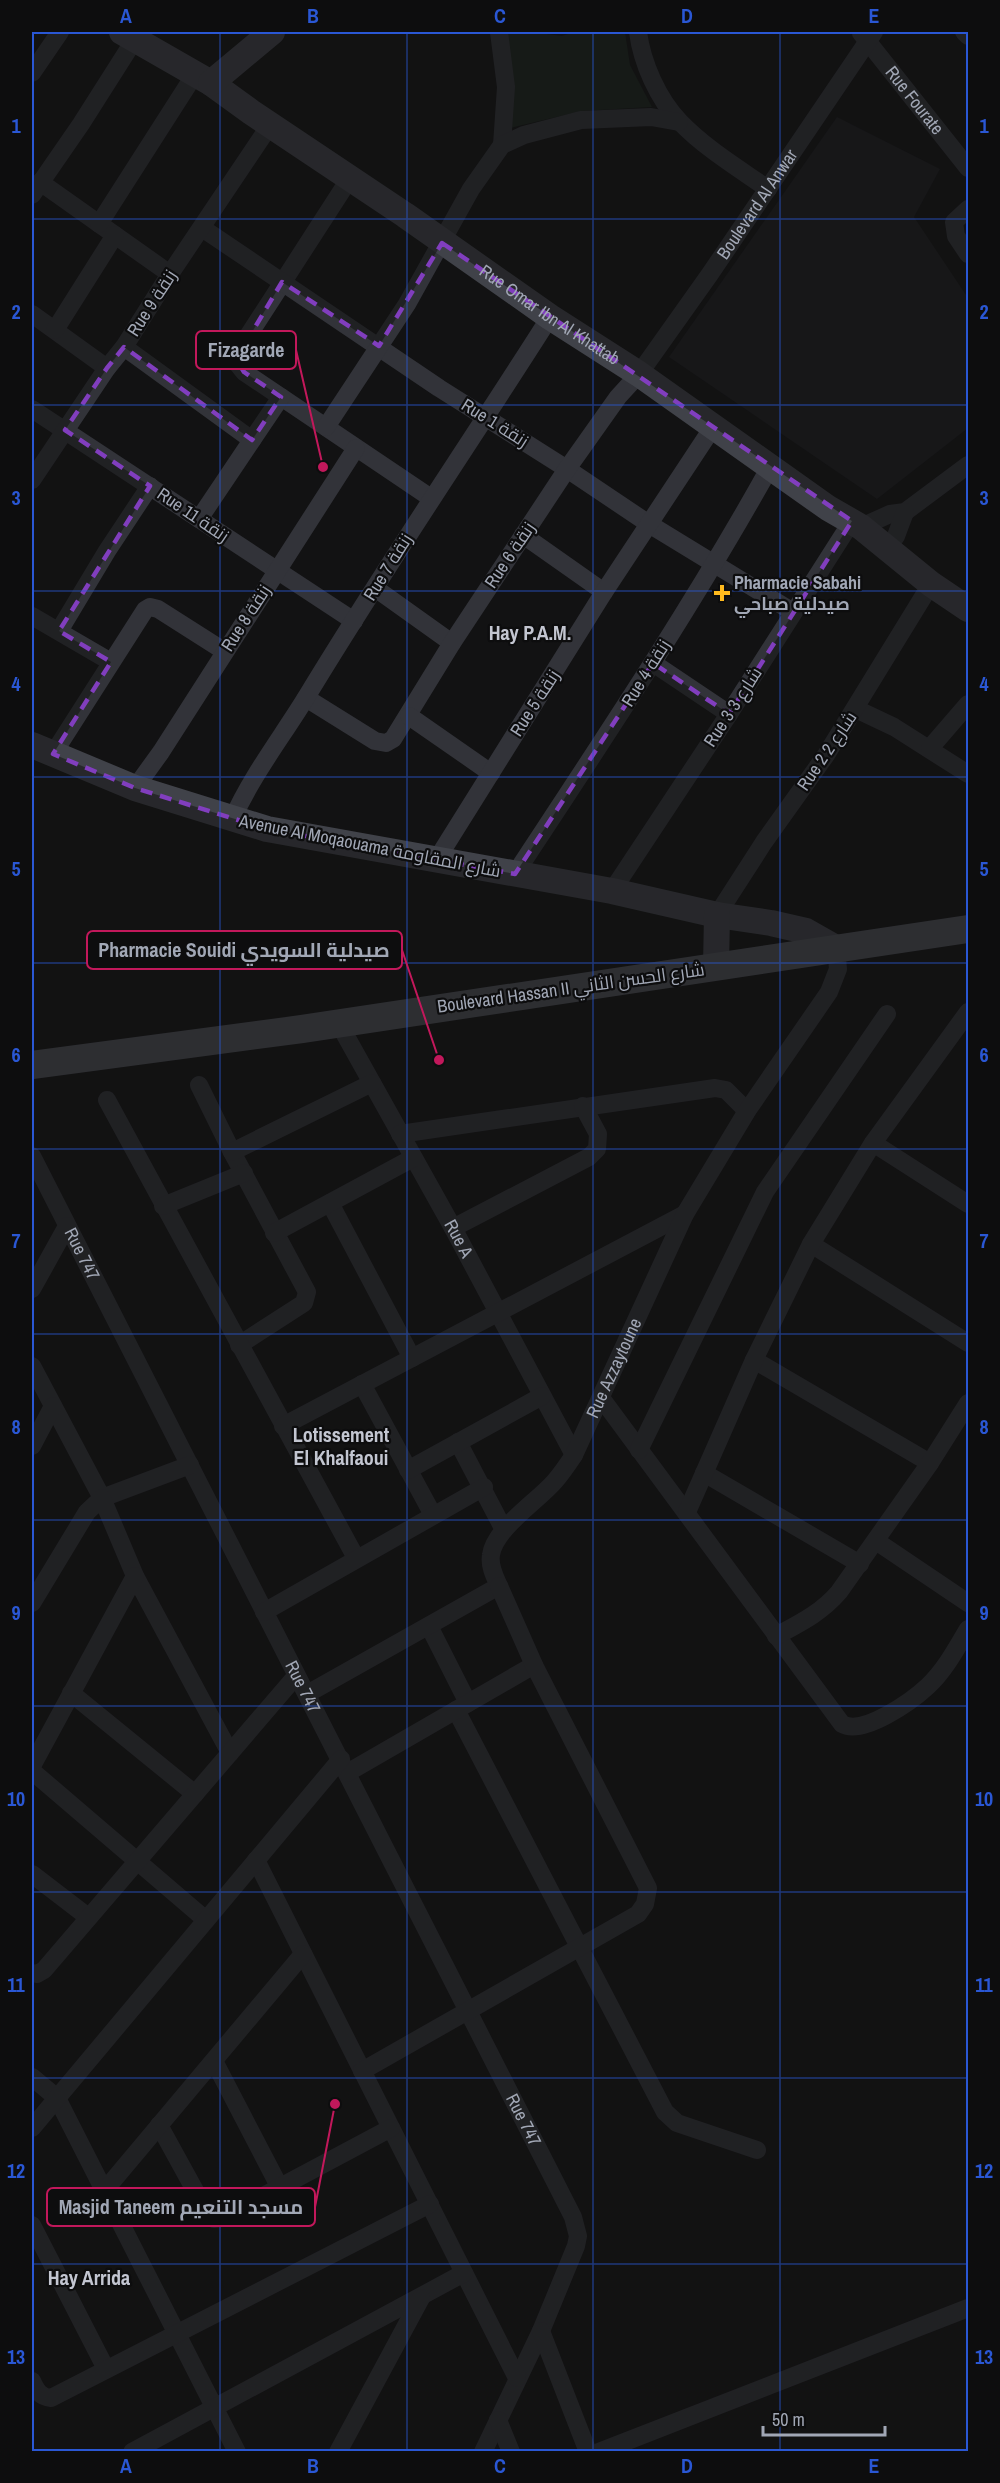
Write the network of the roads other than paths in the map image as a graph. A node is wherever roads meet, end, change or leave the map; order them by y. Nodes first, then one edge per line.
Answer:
1 (60, 32) edge
2 (272, 32) edge
3 (499, 32) edge
4 (638, 32) edge
5 (964, 32) edge
6 (128, 35) edge
7 (867, 35) edge
8 (969, 36) edge
9 (32, 70) edge
10 (203, 79) junction
11 (679, 122) junction
12 (270, 125) junction
13 (502, 146) junction
14 (969, 168) edge
15 (350, 178) junction
16 (38, 179) edge
17 (768, 189) junction
18 (969, 209) edge
19 (99, 224) junction
20 (202, 228) junction
21 (115, 235) junction
22 (442, 243) junction
23 (969, 254) edge
24 (170, 274) junction
25 (282, 282) junction
26 (32, 314) edge
27 (550, 317) junction
28 (55, 330) junction
29 (379, 346) junction
30 (124, 347) junction
31 (107, 368) junction
32 (639, 374) junction
33 (281, 397) junction
34 (32, 409) edge
35 (484, 417) junction
36 (326, 427) junction
37 (713, 428) junction
38 (65, 430) junction
39 (252, 440) junction
40 (356, 448) junction
41 (969, 465) edge
42 (770, 467) junction
43 (567, 468) junction
44 (32, 480) edge
45 (150, 486) junction
46 (431, 498) junction
47 (905, 512) junction
48 (199, 519) junction
49 (649, 524) junction
50 (857, 524) junction
51 (523, 535) junction
52 (888, 548) junction
53 (714, 563) junction
54 (276, 570) junction
55 (931, 584) junction
56 (375, 588) junction
57 (604, 592) junction
58 (969, 609) edge
59 (793, 612) junction
60 (32, 616) edge
61 (354, 621) junction
62 (59, 631) junction
63 (452, 643) junction
64 (224, 651) junction
65 (111, 662) junction
66 (653, 663) junction
67 (306, 698) junction
68 (969, 704) edge
69 (856, 709) junction
70 (729, 714) junction
71 (409, 716) junction
72 (930, 748) junction
73 (42, 749) edge
74 (491, 773) junction
75 (969, 774) edge
76 (135, 788) junction
77 (232, 820) junction
78 (437, 859) junction
79 (514, 874) junction
80 (612, 891) junction
81 (717, 915) junction
82 (969, 929) edge
83 (836, 948) junction
84 (716, 966) junction
85 (969, 1012) edge
86 (887, 1014) dead end
87 (338, 1022) junction
88 (32, 1065) edge
89 (372, 1083) junction
90 (199, 1085) dead end
91 (107, 1100) dead end
92 (583, 1106) junction
93 (747, 1111) junction
94 (400, 1134) junction
95 (873, 1143) junction
96 (232, 1152) junction
97 (32, 1156) edge
98 (413, 1158) junction
99 (244, 1173) junction
100 (330, 1203) junction
101 (969, 1204) edge
102 (163, 1206) junction
103 (685, 1214) junction
104 (68, 1226) junction
105 (453, 1228) junction
106 (274, 1233) junction
107 (811, 1244) junction
108 (32, 1289) edge
109 (497, 1313) junction
110 (969, 1343) edge
111 (239, 1345) junction
112 (412, 1358) junction
113 (754, 1360) junction
114 (32, 1366) edge
115 (362, 1384) junction
116 (542, 1396) junction
117 (602, 1399) junction
118 (969, 1403) edge
119 (53, 1406) junction
120 (284, 1426) junction
121 (458, 1442) junction
122 (32, 1446) edge
123 (639, 1450) junction
124 (574, 1455) junction
125 (930, 1463) junction
126 (190, 1466) junction
127 (408, 1470) junction
128 (704, 1473) junction
129 (484, 1487) junction
130 (102, 1498) junction
131 (687, 1512) junction
132 (433, 1515) junction
133 (504, 1530) junction
134 (876, 1541) junction
135 (356, 1558) junction
136 (860, 1564) junction
137 (135, 1576) junction
138 (499, 1586) junction
139 (32, 1603) edge
140 (969, 1604) edge
141 (264, 1612) junction
142 (429, 1626) junction
143 (969, 1629) edge
144 (776, 1635) junction
145 (534, 1665) junction
146 (296, 1676) junction
147 (71, 1693) junction
148 (307, 1694) junction
149 (462, 1707) junction
150 (230, 1753) junction
151 (32, 1766) edge
152 (344, 1766) junction
153 (32, 1771) edge
154 (195, 1794) junction
155 (256, 1860) junction
156 (137, 1861) junction
157 (32, 1874) edge
158 (88, 1917) junction
159 (206, 1920) junction
160 (578, 1947) junction
161 (303, 1954) junction
162 (32, 1973) edge
163 (468, 2010) junction
164 (214, 2061) junction
165 (362, 2071) junction
166 (32, 2078) edge
167 (57, 2098) junction
168 (159, 2125) junction
169 (32, 2128) edge
170 (391, 2128) junction
171 (757, 2150) dead end
172 (279, 2186) junction
173 (105, 2190) junction
174 (430, 2204) junction
175 (32, 2225) edge
176 (464, 2273) junction
177 (422, 2298) junction
178 (969, 2308) edge
179 (541, 2331) junction
180 (177, 2333) junction
181 (106, 2369) junction
182 (517, 2378) junction
183 (32, 2381) edge
184 (214, 2407) junction
185 (498, 2420) junction
186 (132, 2451) edge
187 (237, 2451) edge
188 (338, 2451) edge
189 (483, 2451) edge
190 (511, 2451) edge
191 (588, 2451) edge
192 (599, 2451) edge

1 - 9 street
2 - 10 street
3 - 13 street
4 - 11 street
5 - 8 street
6 - 10 street, Rue Omar Ibn Al Khattab
6 - 16 street
7 - 14 street, Rue Fourate
7 - 17 street, Boulevard Al Anwar
10 - 12 street, Rue Omar Ibn Al Khattab
10 - 19 street
11 - 13 street
11 - 17 street
12 - 15 street, Rue Omar Ibn Al Khattab
12 - 20 street, Rue 9 زنقة
13 - 22 street
15 - 22 street, Rue Omar Ibn Al Khattab
15 - 25 street
16 - 19 street
17 - 32 street, Boulevard Al Anwar
18 - 23 street
19 - 21 street
20 - 24 street, Rue 9 زنقة
20 - 25 street, Rue 1 زنقة
21 - 24 street
21 - 28 street
22 - 27 street, Rue Omar Ibn Al Khattab
22 - 29 street
24 - 30 street, Rue 9 زنقة
25 - 29 street, Rue 1 زنقة
25 - 33 street
26 - 28 street
27 - 32 street, Rue Omar Ibn Al Khattab
27 - 35 street, Rue 7 زنقة
28 - 31 street
29 - 35 street, Rue 1 زنقة
29 - 36 street
30 - 31 street, Rue 9 زنقة
30 - 39 street
31 - 38 street, Rue 9 زنقة
32 - 37 street, Rue Omar Ibn Al Khattab
32 - 43 street, Rue 6 زنقة
33 - 36 street
33 - 39 street
34 - 38 street, Rue 11 زنقة
35 - 43 street, Rue 1 زنقة
35 - 46 street, Rue 7 زنقة
36 - 40 street
37 - 42 street, Rue Omar Ibn Al Khattab
37 - 49 street, Rue 5 زنقة
38 - 44 street, Rue 9 زنقة
38 - 45 street, Rue 11 زنقة
39 - 48 street
40 - 46 street
40 - 54 street, Rue 8 زنقة
41 - 47 street
42 - 50 street, Rue Omar Ibn Al Khattab
42 - 53 street, Rue 4 زنقة
43 - 49 street, Rue 1 زنقة
43 - 51 street, Rue 6 زنقة
45 - 48 street, Rue 11 زنقة
45 - 62 street
46 - 56 street, Rue 7 زنقة
47 - 50 street
47 - 52 street
48 - 54 street, Rue 11 زنقة
49 - 53 street, Rue 1 زنقة
49 - 57 street, Rue 5 زنقة
50 - 52 street, Rue Omar Ibn Al Khattab
50 - 59 street, Rue 3 شارع 3
51 - 57 street
51 - 63 street, Rue 6 زنقة
52 - 55 street, Rue Omar Ibn Al Khattab
53 - 59 street, Rue 1 زنقة
53 - 66 street, Rue 4 زنقة
54 - 61 street, Rue 11 زنقة
54 - 64 street, Rue 8 زنقة
55 - 58 street, Rue Omar Ibn Al Khattab
55 - 69 street, Rue 2 شارع 2
56 - 61 street, Rue 7 زنقة
56 - 63 street
57 - 74 street, Rue 5 زنقة
59 - 70 street, Rue 3 شارع 3
60 - 62 street
61 - 67 street, Rue 7 زنقة
62 - 65 street
63 - 71 street, Rue 6 زنقة
64 - 65 street
64 - 76 street, Rue 8 زنقة
65 - 73 street
66 - 70 street
66 - 79 street, Rue 4 زنقة
67 - 71 street, Rue 6 زنقة
67 - 77 street, Rue 7 زنقة
68 - 72 street
69 - 72 street
69 - 81 street, Rue 2 شارع 2
70 - 80 street, Rue 3 شارع 3
71 - 74 street
72 - 75 street
73 - 76 street, Avenue Al Moqaouama شارع المقاومة
74 - 78 street, Rue 5 زنقة
76 - 77 street, Avenue Al Moqaouama شارع المقاومة
77 - 78 street, Avenue Al Moqaouama شارع المقاومة
78 - 79 street, Avenue Al Moqaouama شارع المقاومة
79 - 80 street, Avenue Al Moqaouama شارع المقاومة
80 - 81 street, Avenue Al Moqaouama شارع المقاومة
81 - 83 street, Avenue Al Moqaouama شارع المقاومة
81 - 84 street
82 - 83 main road, Boulevard Hassan II شارع الحسن الثاني
83 - 84 main road, Boulevard Hassan II شارع الحسن الثاني
83 - 93 street, Rue Azzaytoune
84 - 87 main road, Boulevard Hassan II شارع الحسن الثاني
85 - 95 street
86 - 123 street
87 - 88 main road, Boulevard Hassan II شارع الحسن الثاني
87 - 89 street, Rue A
89 - 94 street, Rue A
89 - 96 street
90 - 96 street
91 - 102 street
92 - 93 street
92 - 94 street
92 - 105 street
93 - 103 street, Rue Azzaytoune
94 - 98 street, Rue A
95 - 101 street
95 - 107 street
96 - 99 street
97 - 104 street, Rue 747
98 - 100 street
98 - 105 street, Rue A
99 - 102 street
99 - 106 street
100 - 106 street
100 - 112 street
102 - 111 street
103 - 109 street
103 - 117 street, Rue Azzaytoune
104 - 108 street
104 - 126 street, Rue 747
105 - 109 street, Rue A
106 - 111 street
107 - 110 street
107 - 113 street
109 - 112 street
109 - 116 street, Rue A
111 - 120 street
112 - 115 street
113 - 125 street
113 - 128 street
114 - 119 street
115 - 120 street
115 - 127 street
116 - 121 street
116 - 124 street, Rue A
117 - 123 street
117 - 124 street, Rue Azzaytoune
118 - 125 street
119 - 122 street
119 - 130 street
120 - 135 street
121 - 127 street
121 - 129 street
123 - 131 street
124 - 133 street, Rue Azzaytoune
125 - 134 street
126 - 130 street
126 - 141 street, Rue 747
127 - 132 street
128 - 131 street
128 - 136 street
129 - 132 street
129 - 133 street
130 - 137 street
130 - 139 street
131 - 144 street
132 - 135 street
133 - 138 street, Rue Azzaytoune
134 - 136 street
134 - 140 street
135 - 141 street
136 - 144 street
137 - 147 street
137 - 150 street
138 - 142 street
138 - 145 street, Rue Azzaytoune
141 - 146 street, Rue 747
142 - 148 street
142 - 149 street
143 - 144 street
145 - 149 street
145 - 160 street, Rue Azzaytoune
146 - 148 street, Rue 747
146 - 150 street
147 - 151 street
147 - 154 street
148 - 152 street, Rue 747
149 - 152 street
149 - 160 street
150 - 154 street
152 - 155 street
152 - 163 street, Rue 747
153 - 156 street
154 - 156 street
155 - 159 street
155 - 161 street
156 - 158 street
156 - 159 street
157 - 158 street
158 - 162 street
159 - 167 street
160 - 163 street, Rue Azzaytoune
160 - 171 street
161 - 164 street
161 - 165 street
163 - 165 street, Rue Azzaytoune
163 - 179 street, Rue 747
164 - 168 street
164 - 172 street
165 - 170 street
166 - 167 street
167 - 169 street
167 - 173 street
168 - 172 street
168 - 173 street
170 - 172 street
170 - 174 street
173 - 180 street
174 - 176 street
174 - 180 street
175 - 181 street
176 - 177 street
176 - 182 street
177 - 184 street
177 - 188 street
178 - 192 street
179 - 182 street
179 - 191 street
180 - 181 street
180 - 184 street
181 - 183 street
182 - 185 street
184 - 186 street
184 - 187 street
185 - 189 street
185 - 190 street

